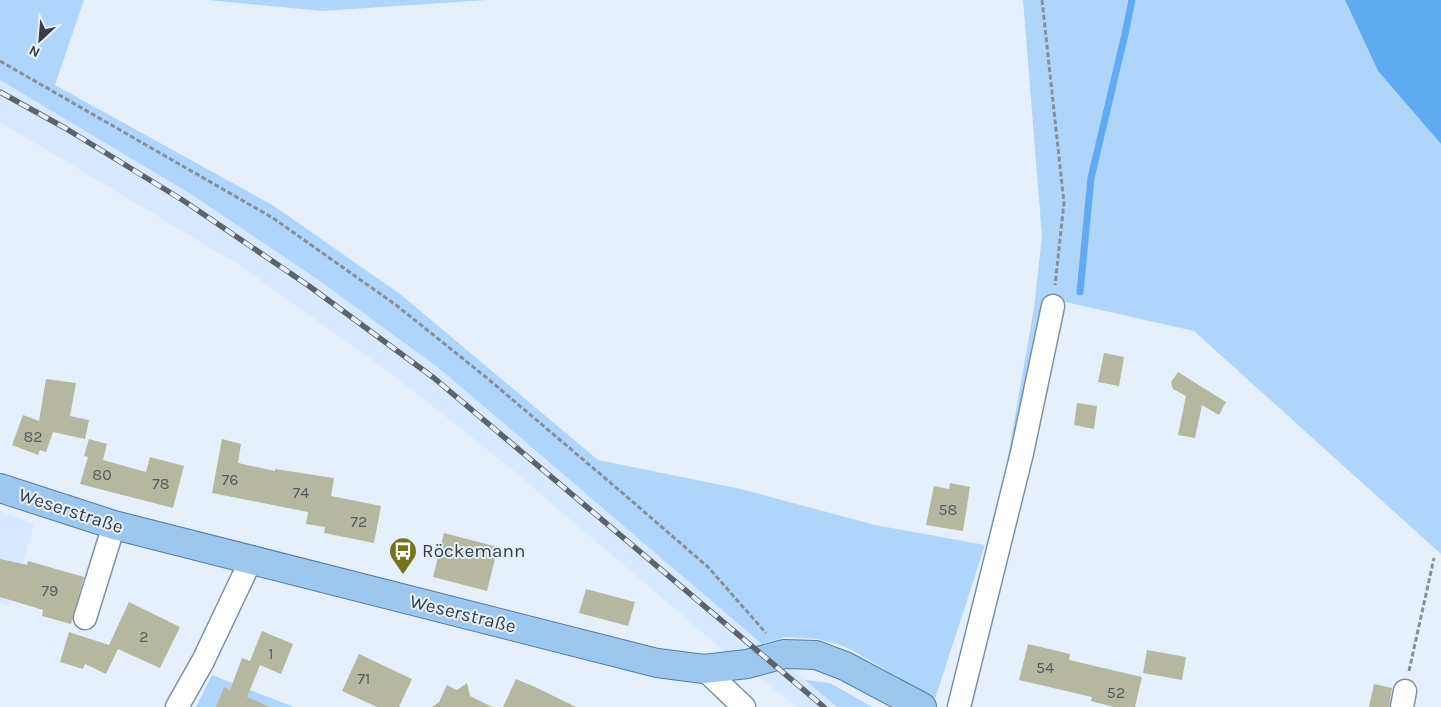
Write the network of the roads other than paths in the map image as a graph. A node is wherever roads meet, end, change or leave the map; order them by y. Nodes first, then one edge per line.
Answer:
1 (1054, 306) road end
2 (2, 493) edge
3 (114, 525) junction
4 (251, 560) junction
5 (84, 618) dead end
6 (704, 670) junction
7 (177, 707) edge
8 (744, 707) edge
9 (922, 707) edge
10 (959, 707) edge

1 - 10 street
2 - 3 main road, Weserstraße
3 - 4 main road, Weserstraße
3 - 5 street
4 - 6 main road, Weserstraße
4 - 7 street
6 - 8 street
6 - 9 main road, Weserstraße

